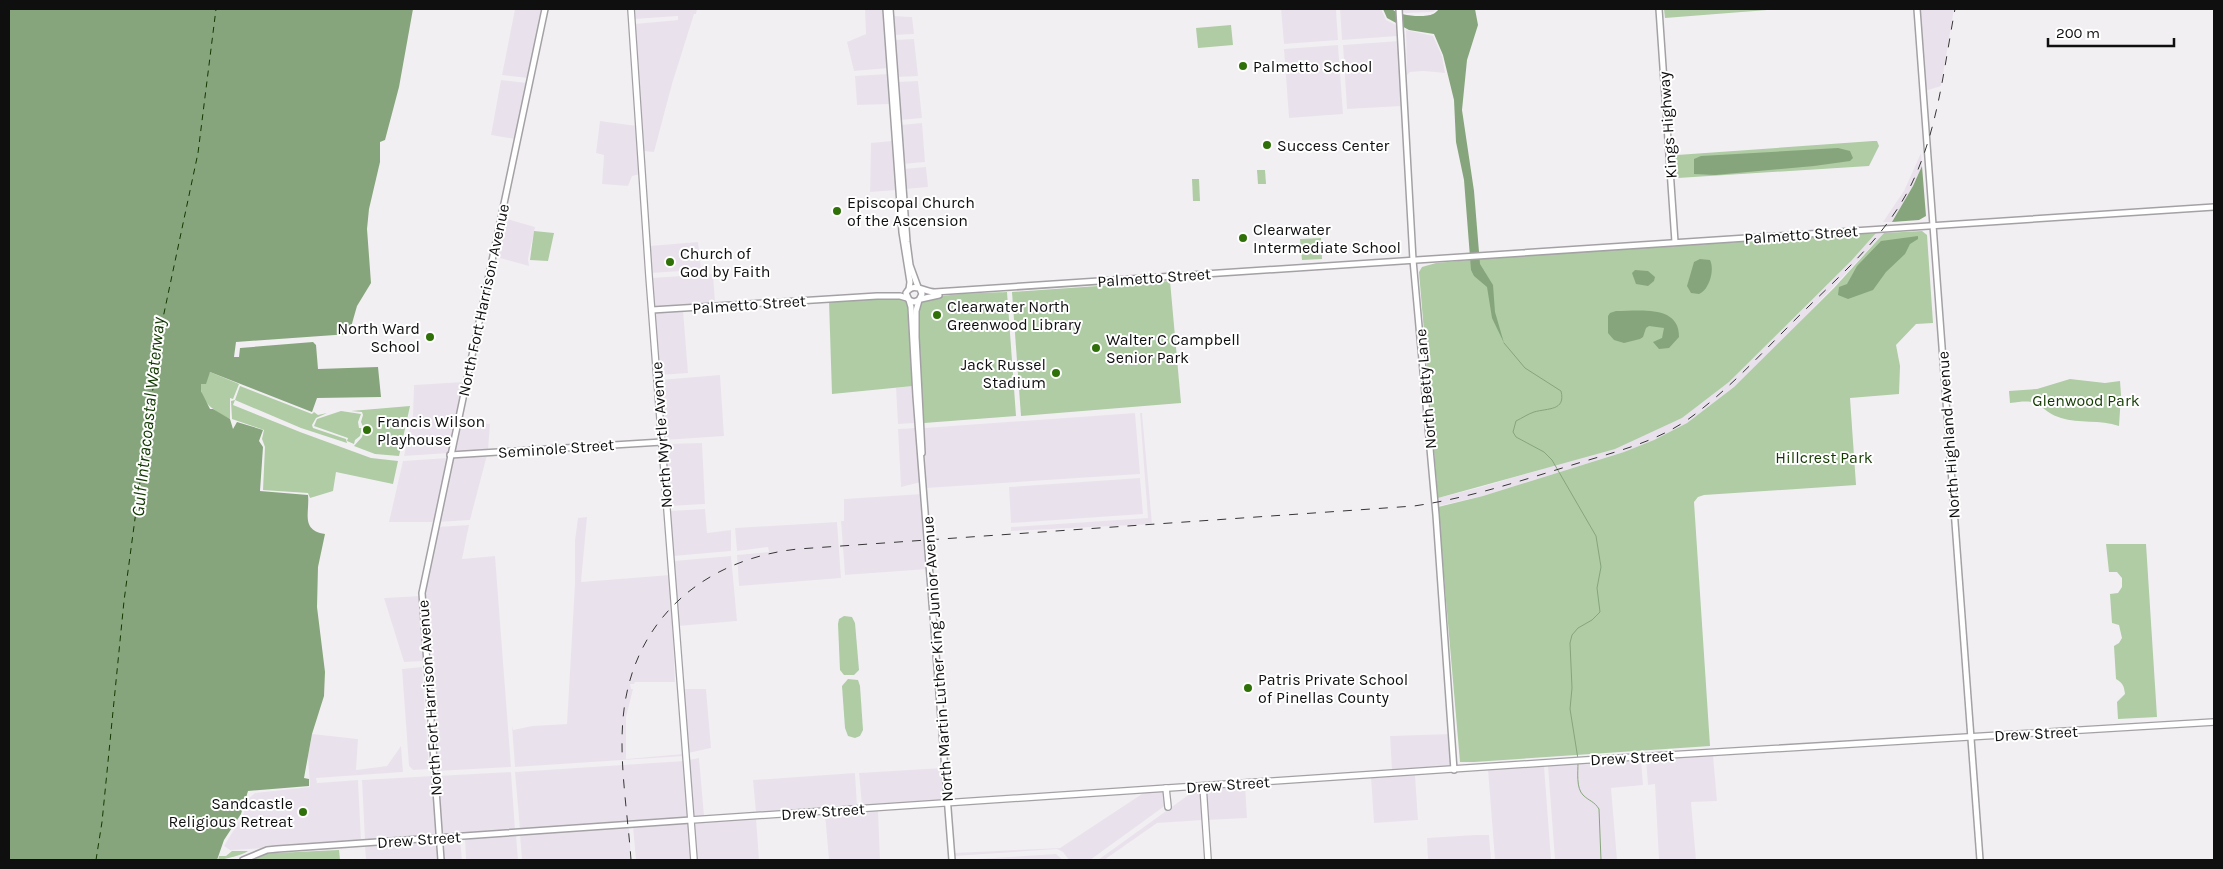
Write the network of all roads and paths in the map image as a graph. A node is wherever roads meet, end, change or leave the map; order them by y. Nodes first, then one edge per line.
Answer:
1 (545, 9) edge
2 (631, 9) edge
3 (888, 9) edge
4 (1399, 9) edge
5 (1659, 9) edge
6 (1917, 9) edge
7 (2214, 207) edge
8 (1932, 225) junction
9 (1676, 242) junction
10 (1413, 260) junction
11 (1388, 262) junction
12 (919, 288) junction
13 (908, 290) junction
14 (877, 296) junction
15 (908, 299) junction
16 (920, 300) junction
17 (652, 310) junction
18 (662, 442) junction
19 (450, 455) junction
20 (922, 458) junction
21 (2214, 722) edge
22 (1970, 737) junction
23 (1454, 770) junction
24 (1203, 786) junction
25 (1166, 788) junction
26 (947, 803) junction
27 (1168, 806) dead end
28 (691, 820) junction
29 (439, 838) junction
30 (243, 860) edge
31 (441, 860) edge
32 (694, 860) edge
33 (952, 860) edge
34 (1208, 860) edge
35 (1980, 860) edge

1 - 19 street, North Fort Harrison Avenue
2 - 17 main road, North Myrtle Avenue
3 - 12 street
3 - 13 street
4 - 10 street, North Betty Lane
5 - 9 street, Kings Highway
6 - 8 street, North Highland Avenue
7 - 8 street, Palmetto Street
8 - 9 street, Palmetto Street
8 - 22 street, North Highland Avenue
9 - 10 street, Palmetto Street
10 - 11 street, Palmetto Street
10 - 23 street, North Betty Lane
11 - 12 street, Palmetto Street
11 - 16 street, Palmetto Street
12 - 13 street
12 - 16 street
13 - 14 street, Palmetto Street
13 - 15 street
14 - 15 street, Palmetto Street
14 - 17 street, Palmetto Street
15 - 16 street
15 - 20 street, North Martin Luther King Junior Avenue
16 - 20 street, North Martin Luther King Junior Avenue
17 - 18 main road, North Myrtle Avenue
18 - 19 street, Seminole Street
18 - 28 main road, North Myrtle Avenue
19 - 29 street, North Fort Harrison Avenue
20 - 26 street, North Martin Luther King Junior Avenue
21 - 22 main road, Drew Street
22 - 23 main road, Drew Street
22 - 35 street, North Highland Avenue
23 - 24 main road, Drew Street
24 - 25 main road, Drew Street
24 - 34 main road
25 - 26 main road, Drew Street
25 - 27 main road
26 - 28 main road, Drew Street
26 - 33 street, North Martin Luther King Junior Avenue
28 - 29 street, Drew Street
28 - 32 main road, North Myrtle Avenue
29 - 30 street, Drew Street
29 - 31 street, North Fort Harrison Avenue

